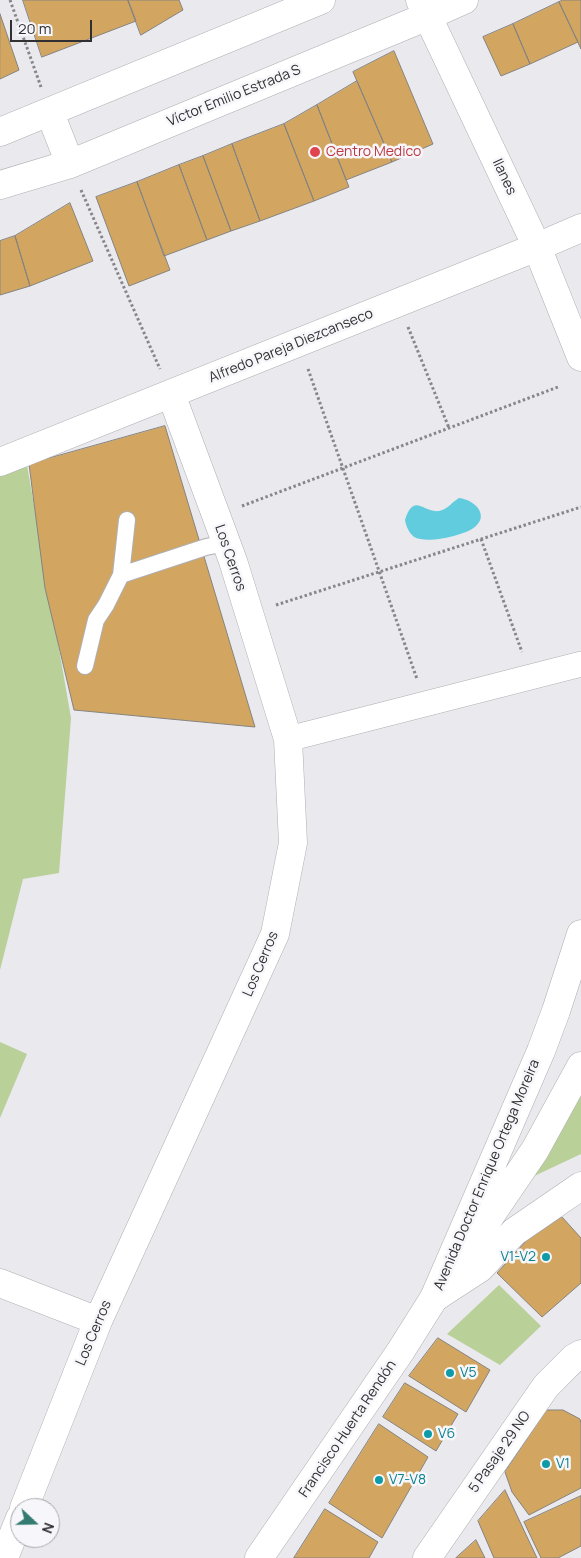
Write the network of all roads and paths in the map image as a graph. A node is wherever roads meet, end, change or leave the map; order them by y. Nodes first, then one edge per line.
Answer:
1 (10, 0) edge
2 (320, 0) edge
3 (464, 0) edge
4 (424, 8) edge
5 (50, 113) junction
6 (0, 132) edge
7 (70, 164) junction
8 (0, 185) edge
9 (581, 228) edge
10 (537, 247) junction
11 (399, 303) junction
12 (299, 343) junction
13 (581, 357) edge
14 (558, 387) dead end
15 (171, 394) junction
16 (449, 428) junction
17 (0, 462) edge
18 (343, 468) junction
19 (581, 507) edge
20 (216, 516) junction
21 (128, 520) dead end
22 (481, 539) junction
23 (226, 543) junction
24 (380, 572) junction
25 (121, 576) junction
26 (249, 614) junction
27 (581, 664) edge
28 (85, 666) dead end
29 (531, 677) junction
30 (426, 703) junction
31 (288, 739) junction
32 (581, 934) edge
33 (576, 964) edge
34 (581, 1066) edge
35 (581, 1186) edge
36 (0, 1283) edge
37 (434, 1298) junction
38 (98, 1321) junction
39 (579, 1363) edge
40 (28, 1498) edge
41 (10, 1543) edge
42 (4, 1558) edge
43 (259, 1558) edge
44 (427, 1558) edge

1 - 5 path
2 - 5 street
3 - 4 street, Víctor Emilio Estrada S
4 - 7 street, Víctor Emilio Estrada S
4 - 10 street, Ilanes
5 - 6 street
5 - 7 street
7 - 8 street, Víctor Emilio Estrada S
7 - 15 path
9 - 10 street, Alfredo Pareja Diezcanseco
10 - 11 street, Alfredo Pareja Diezcanseco
10 - 13 street, Ilanes
11 - 12 street, Alfredo Pareja Diezcanseco
11 - 16 path
12 - 15 street, Alfredo Pareja Diezcanseco
12 - 18 path
14 - 16 path
15 - 17 street, Alfredo Pareja Diezcanseco
15 - 20 street, Los Cerros
16 - 18 path
18 - 20 path
18 - 24 path
19 - 22 path
20 - 23 street, Los Cerros
21 - 25 lane
22 - 24 path
22 - 29 path
23 - 25 lane
23 - 26 street, Los Cerros
24 - 26 path
24 - 30 path
25 - 28 lane
26 - 31 street, Los Cerros
27 - 29 street
29 - 30 street
30 - 31 street
31 - 38 street, Los Cerros
32 - 33 street, Avenida Doctor Enrique Ortega Moreira
33 - 37 street, Avenida Doctor Enrique Ortega Moreira
34 - 37 street, Avenida Doctor Enrique Ortega Moreira
35 - 37 street
36 - 38 street
37 - 43 street, Francisco Huerta Rendón
38 - 40 street, Los Cerros
39 - 44 street, 5 Pasaje 29 NO
41 - 42 street

